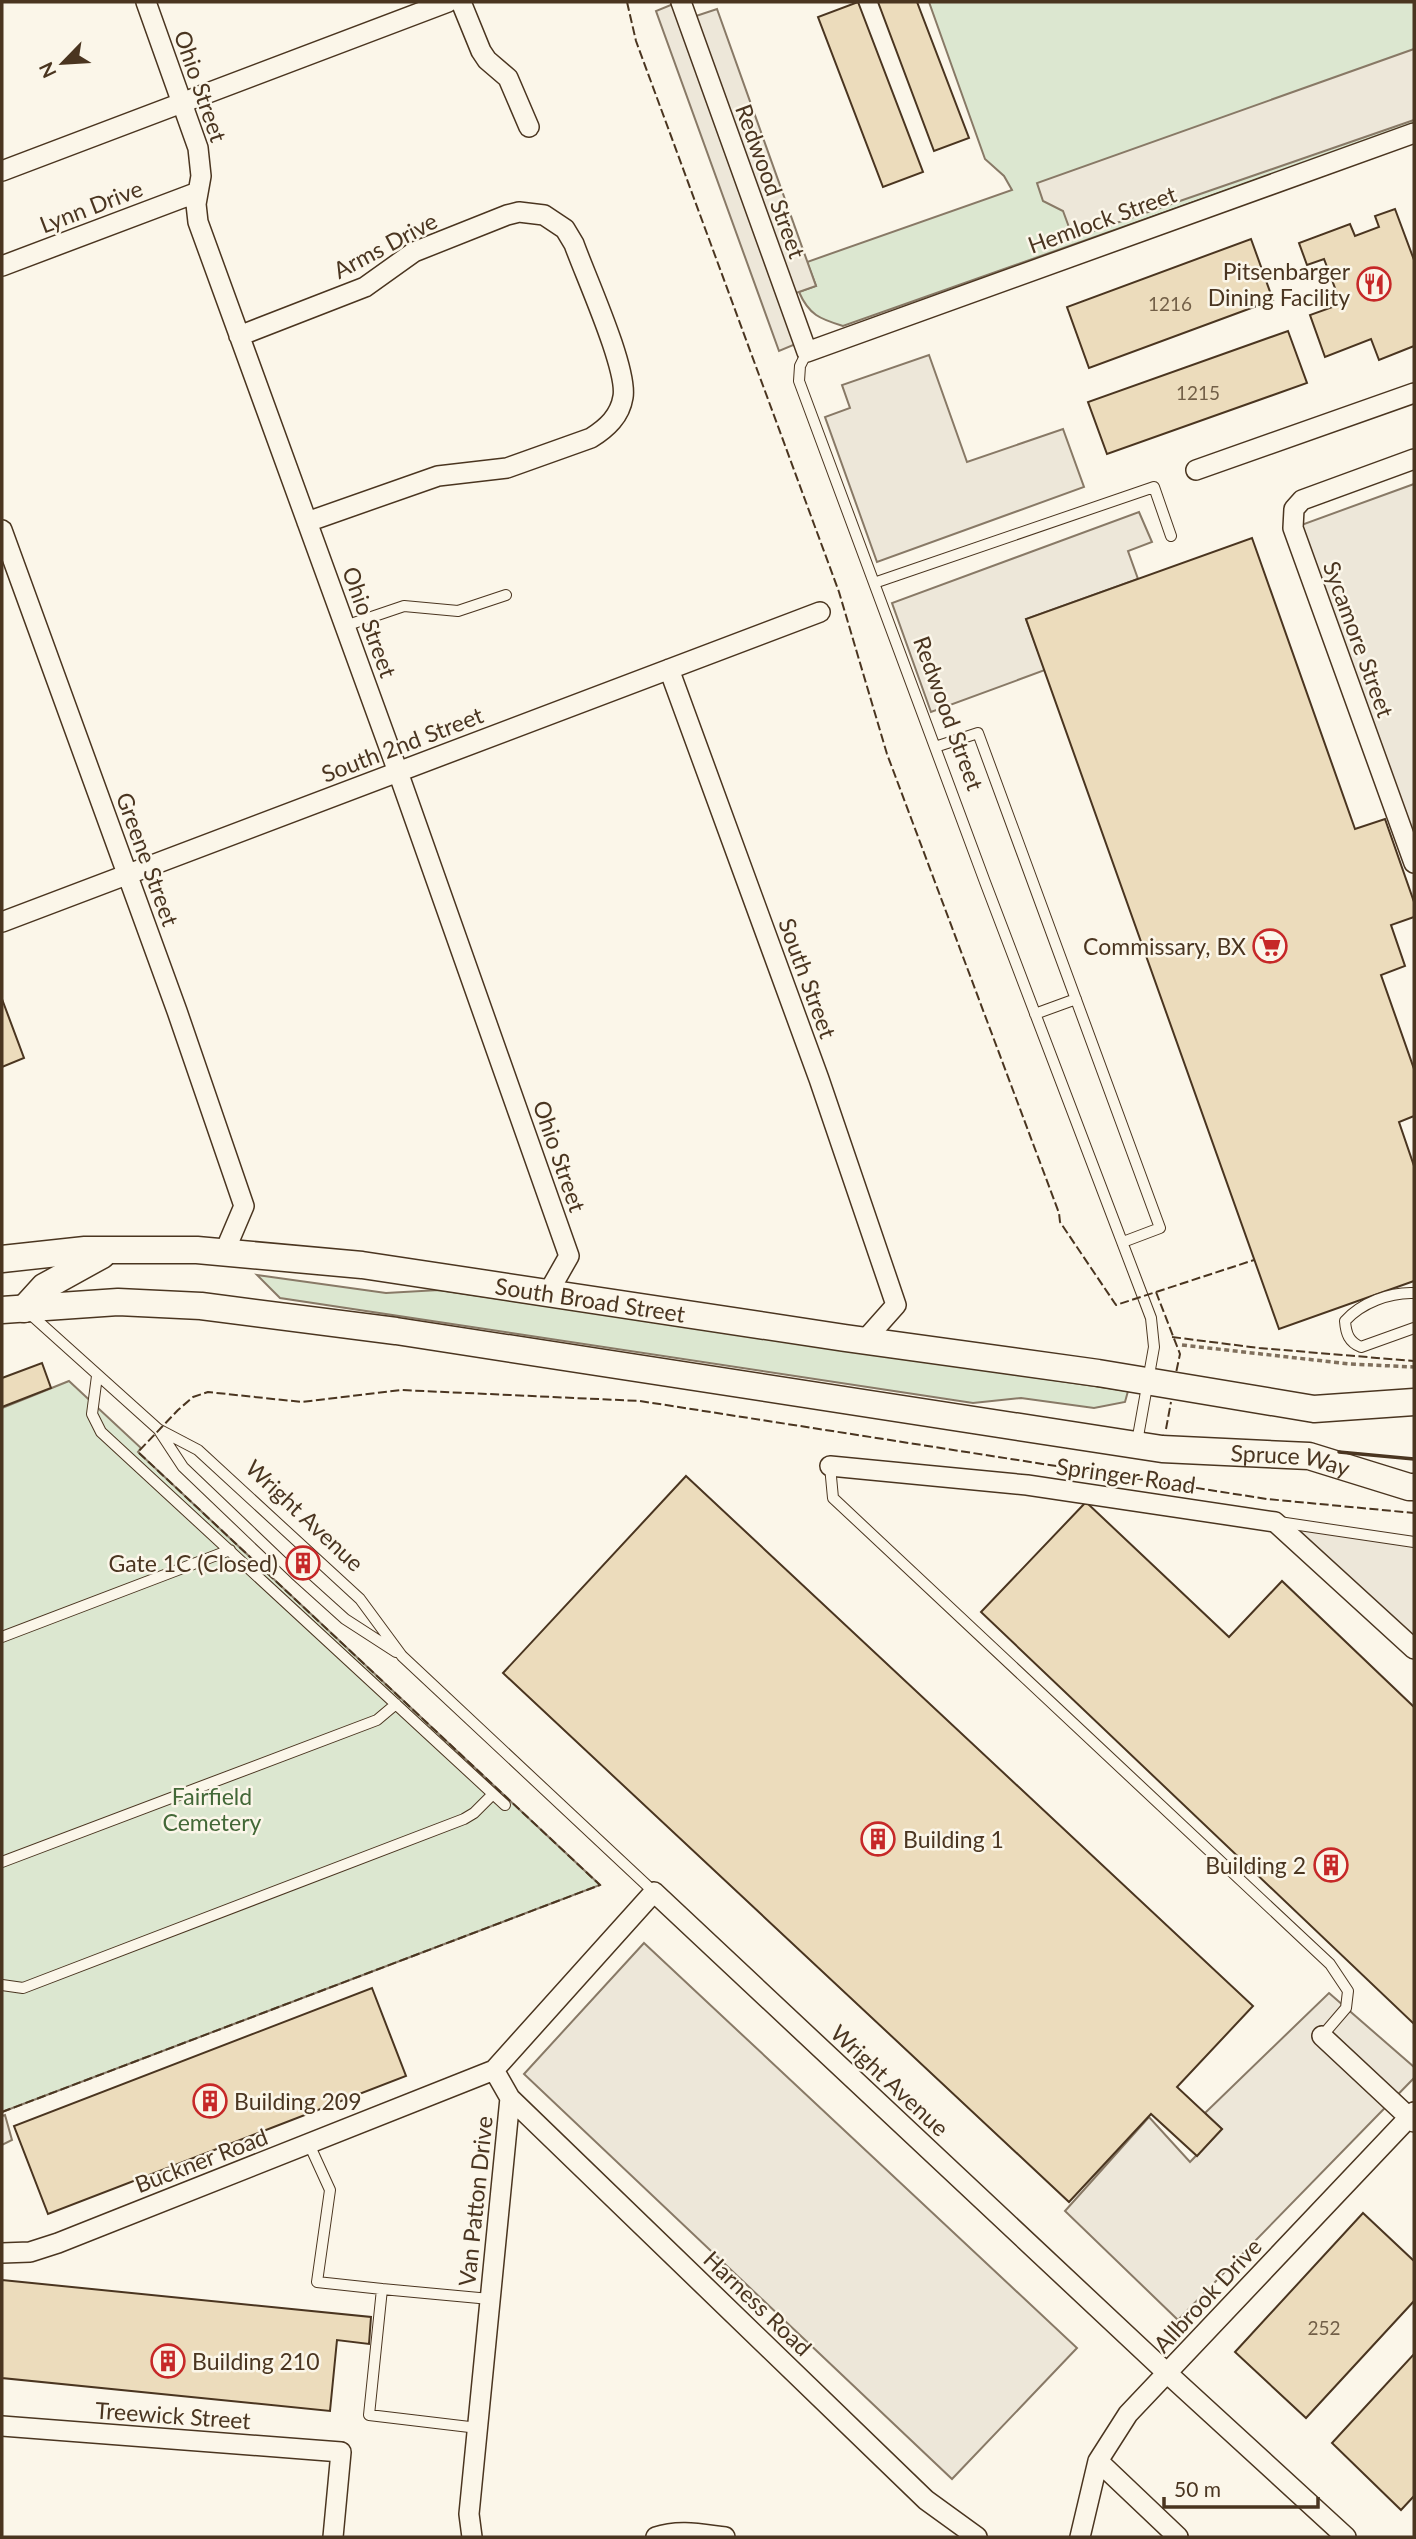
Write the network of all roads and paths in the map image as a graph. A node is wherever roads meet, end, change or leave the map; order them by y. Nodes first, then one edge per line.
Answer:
1 (146, 2) edge
2 (448, 2) edge
3 (461, 2) edge
4 (681, 2) edge
5 (182, 103) junction
6 (529, 127) dead end
7 (1414, 133) edge
8 (2, 170) edge
9 (198, 192) junction
10 (2, 266) edge
11 (239, 336) junction
12 (807, 352) junction
13 (1414, 393) edge
14 (1414, 459) edge
15 (1195, 470) dead end
16 (307, 522) junction
17 (2, 530) edge
18 (1171, 536) dead end
19 (874, 583) junction
20 (506, 595) dead end
21 (820, 612) dead end
22 (345, 626) junction
23 (669, 669) junction
24 (935, 747) junction
25 (398, 772) junction
26 (1414, 863) edge
27 (128, 874) junction
28 (2, 922) edge
29 (1076, 999) junction
30 (1035, 1014) junction
31 (1123, 1242) junction
32 (113, 1250) junction
33 (224, 1253) junction
34 (2, 1259) edge
35 (548, 1293) junction
36 (1414, 1293) edge
37 (9, 1305) edge
38 (1414, 1328) edge
39 (864, 1340) junction
40 (1182, 1345) dead end
41 (1414, 1367) edge
42 (97, 1376) junction
43 (1162, 1383) junction
44 (1414, 1402) edge
45 (158, 1429) junction
46 (1149, 1447) junction
47 (830, 1466) joint
48 (1414, 1486) edge
49 (1275, 1522) junction
50 (1414, 1542) edge
51 (230, 1550) junction
52 (2, 1637) edge
53 (1414, 1649) edge
54 (402, 1656) junction
55 (396, 1704) junction
56 (493, 1794) junction
57 (505, 1805) dead end
58 (2, 1862) edge
59 (654, 1892) junction
60 (2, 1985) edge
61 (1322, 2036) joint
62 (494, 2070) junction
63 (510, 2098) junction
64 (1412, 2117) edge
65 (309, 2144) junction
66 (2, 2253) edge
67 (382, 2289) junction
68 (490, 2299) junction
69 (1167, 2373) junction
70 (2, 2426) edge
71 (478, 2428) junction
72 (1098, 2460) junction
73 (968, 2535) edge
74 (333, 2537) edge
75 (472, 2537) edge
76 (656, 2537) edge
77 (725, 2537) edge
78 (1080, 2537) edge
79 (1178, 2537) edge
80 (1346, 2537) edge

1 - 5 street, Ohio Street
2 - 5 street
3 - 6 street
4 - 12 street, Redwood Street
5 - 8 street
5 - 9 street, Ohio Street
7 - 12 street, Hemlock Street
9 - 10 street, Lynn Drive
9 - 11 street, Ohio Street
11 - 16 street, Ohio Street
11 - 16 street, Arms Drive
12 - 19 lane, Redwood Street
13 - 15 street
14 - 26 street, Sycamore Street
16 - 22 street, Ohio Street
17 - 27 street, Greene Street
18 - 19 lane
19 - 24 lane, Redwood Street
20 - 22 lane
21 - 23 street, South 2nd Street
22 - 25 street, Ohio Street
23 - 25 street, South 2nd Street
23 - 39 street, South Street
24 - 29 lane
24 - 30 lane, Redwood Street
25 - 27 street, South 2nd Street
25 - 35 street, Ohio Street
27 - 28 street, South 2nd Street
27 - 33 street, Greene Street
29 - 30 lane
29 - 31 lane
30 - 31 lane, Redwood Street
31 - 43 lane, Redwood Street
32 - 33 street, South Broad Street
32 - 34 street, South Broad Street
32 - 37 street
33 - 35 street, South Broad Street
35 - 39 street, South Broad Street
36 - 38 lane
37 - 42 lane, Wright Avenue
37 - 46 street
39 - 43 street, South Broad Street
40 - 41 path
42 - 45 lane, Wright Avenue
42 - 51 lane
43 - 44 street
43 - 46 lane, Redwood Street
45 - 54 lane, Wright Avenue
45 - 54 lane, Wright Avenue
46 - 48 street, Spruce Way
47 - 49 street, Springer Road
47 - 61 lane
49 - 50 lane, Springer Road
49 - 53 street
51 - 52 lane
51 - 55 lane
54 - 59 lane, Wright Avenue
55 - 56 lane
55 - 58 lane
56 - 57 lane
56 - 60 lane
59 - 62 street
59 - 69 street, Wright Avenue
61 - 64 street
62 - 63 street, Van Patton Drive
62 - 65 street, Buckner Road
63 - 68 street, Van Patton Drive
63 - 73 street, Harness Road
64 - 69 street, Allbrook Drive
65 - 66 street, Buckner Road
65 - 67 lane
67 - 68 lane
67 - 71 lane
68 - 71 street, Van Patton Drive
69 - 72 street, Allbrook Drive
69 - 80 street, Wright Avenue
70 - 74 street, Treewick Street
71 - 75 street, Van Patton Drive
72 - 78 street, Allbrook Drive
72 - 79 street
76 - 77 street

